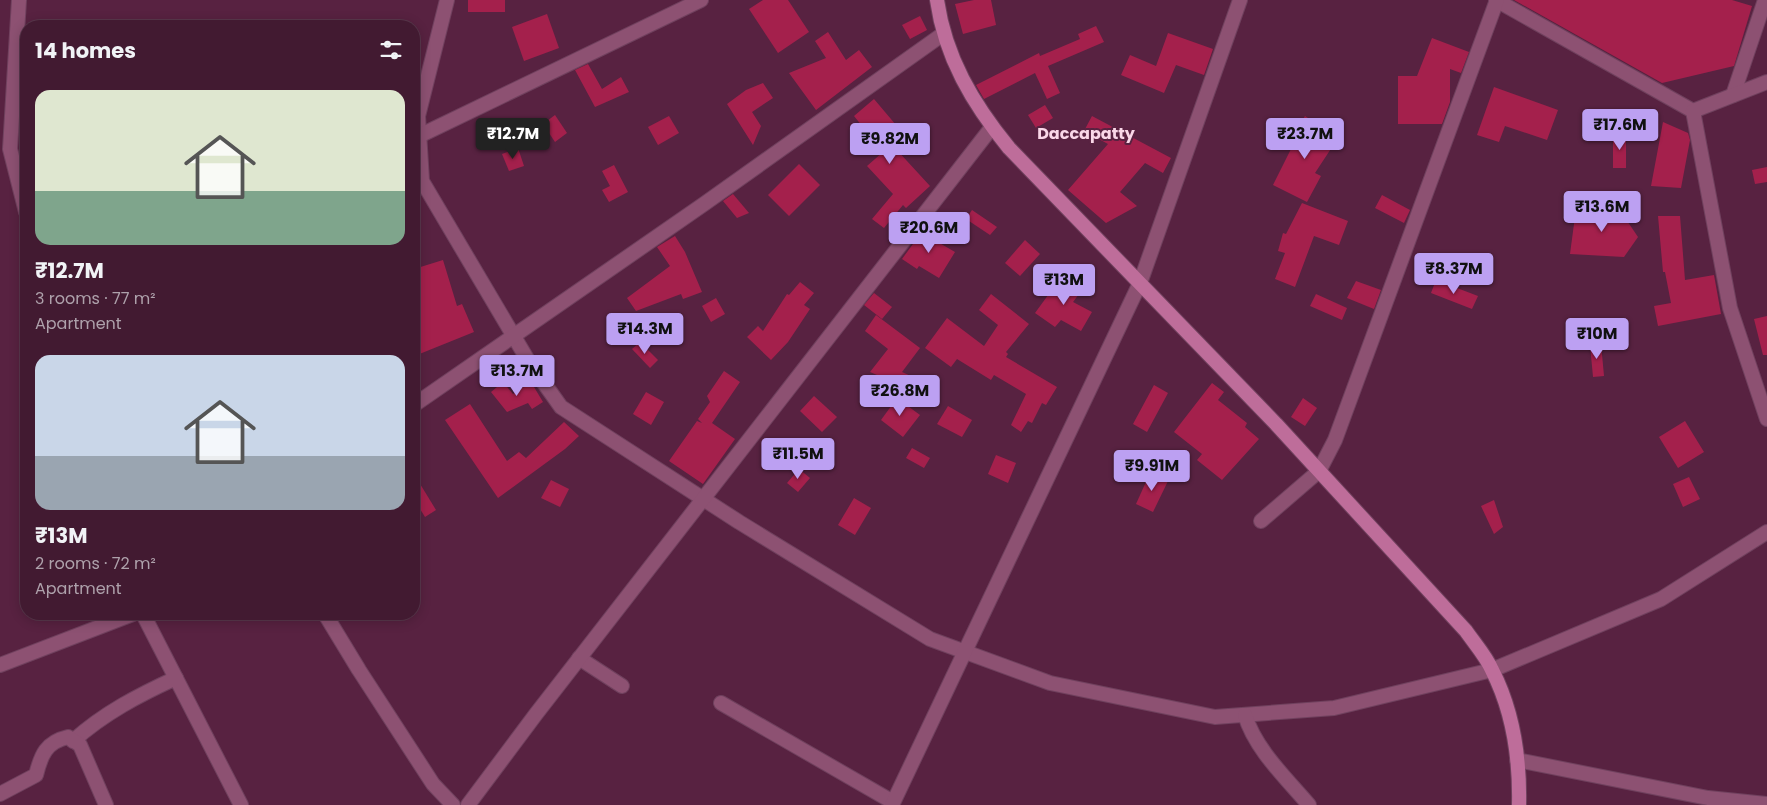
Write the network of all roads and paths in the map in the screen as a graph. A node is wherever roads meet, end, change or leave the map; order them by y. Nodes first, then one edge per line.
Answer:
1 (20, 0) edge
2 (447, 0) edge
3 (701, 0) edge
4 (937, 0) edge
5 (1240, 0) edge
6 (1497, 0) edge
7 (1765, 0) edge
8 (943, 34) junction
9 (1767, 82) edge
10 (1733, 95) junction
11 (420, 108) edge
12 (1693, 111) junction
13 (992, 127) junction
14 (420, 136) edge
15 (420, 151) edge
16 (20, 188) edge
17 (1140, 283) junction
18 (513, 335) junction
19 (420, 401) edge
20 (1767, 419) edge
21 (1319, 471) junction
22 (703, 498) junction
23 (1261, 521) dead end
24 (1767, 532) edge
25 (118, 620) edge
26 (146, 620) edge
27 (329, 620) edge
28 (963, 651) junction
29 (579, 658) junction
30 (0, 665) edge
31 (1492, 670) junction
32 (176, 678) junction
33 (622, 686) dead end
34 (721, 702) dead end
35 (1245, 715) junction
36 (73, 741) junction
37 (1518, 760) junction
38 (0, 794) edge
39 (892, 804) edge
40 (1767, 804) edge
41 (106, 805) edge
42 (241, 805) edge
43 (452, 805) edge
44 (468, 805) edge
45 (1309, 805) edge
46 (1519, 805) edge

1 - 16 street
2 - 11 street
3 - 14 street
4 - 8 main road
5 - 17 street
6 - 12 street
6 - 21 street
7 - 10 street
8 - 13 main road
8 - 18 street
9 - 10 street
10 - 12 street
12 - 20 street
13 - 17 main road
13 - 22 street
15 - 18 street
17 - 21 main road
17 - 28 street
18 - 19 street
18 - 22 street
21 - 23 street
21 - 31 main road
22 - 28 street
22 - 29 street
24 - 31 street
25 - 30 street
26 - 32 street
27 - 43 street
28 - 35 street
28 - 39 street
29 - 33 street
29 - 44 street
31 - 35 street
31 - 37 main road
32 - 36 street
32 - 42 street
34 - 39 street
35 - 45 street
36 - 38 street
36 - 41 street
37 - 40 street
37 - 46 main road

